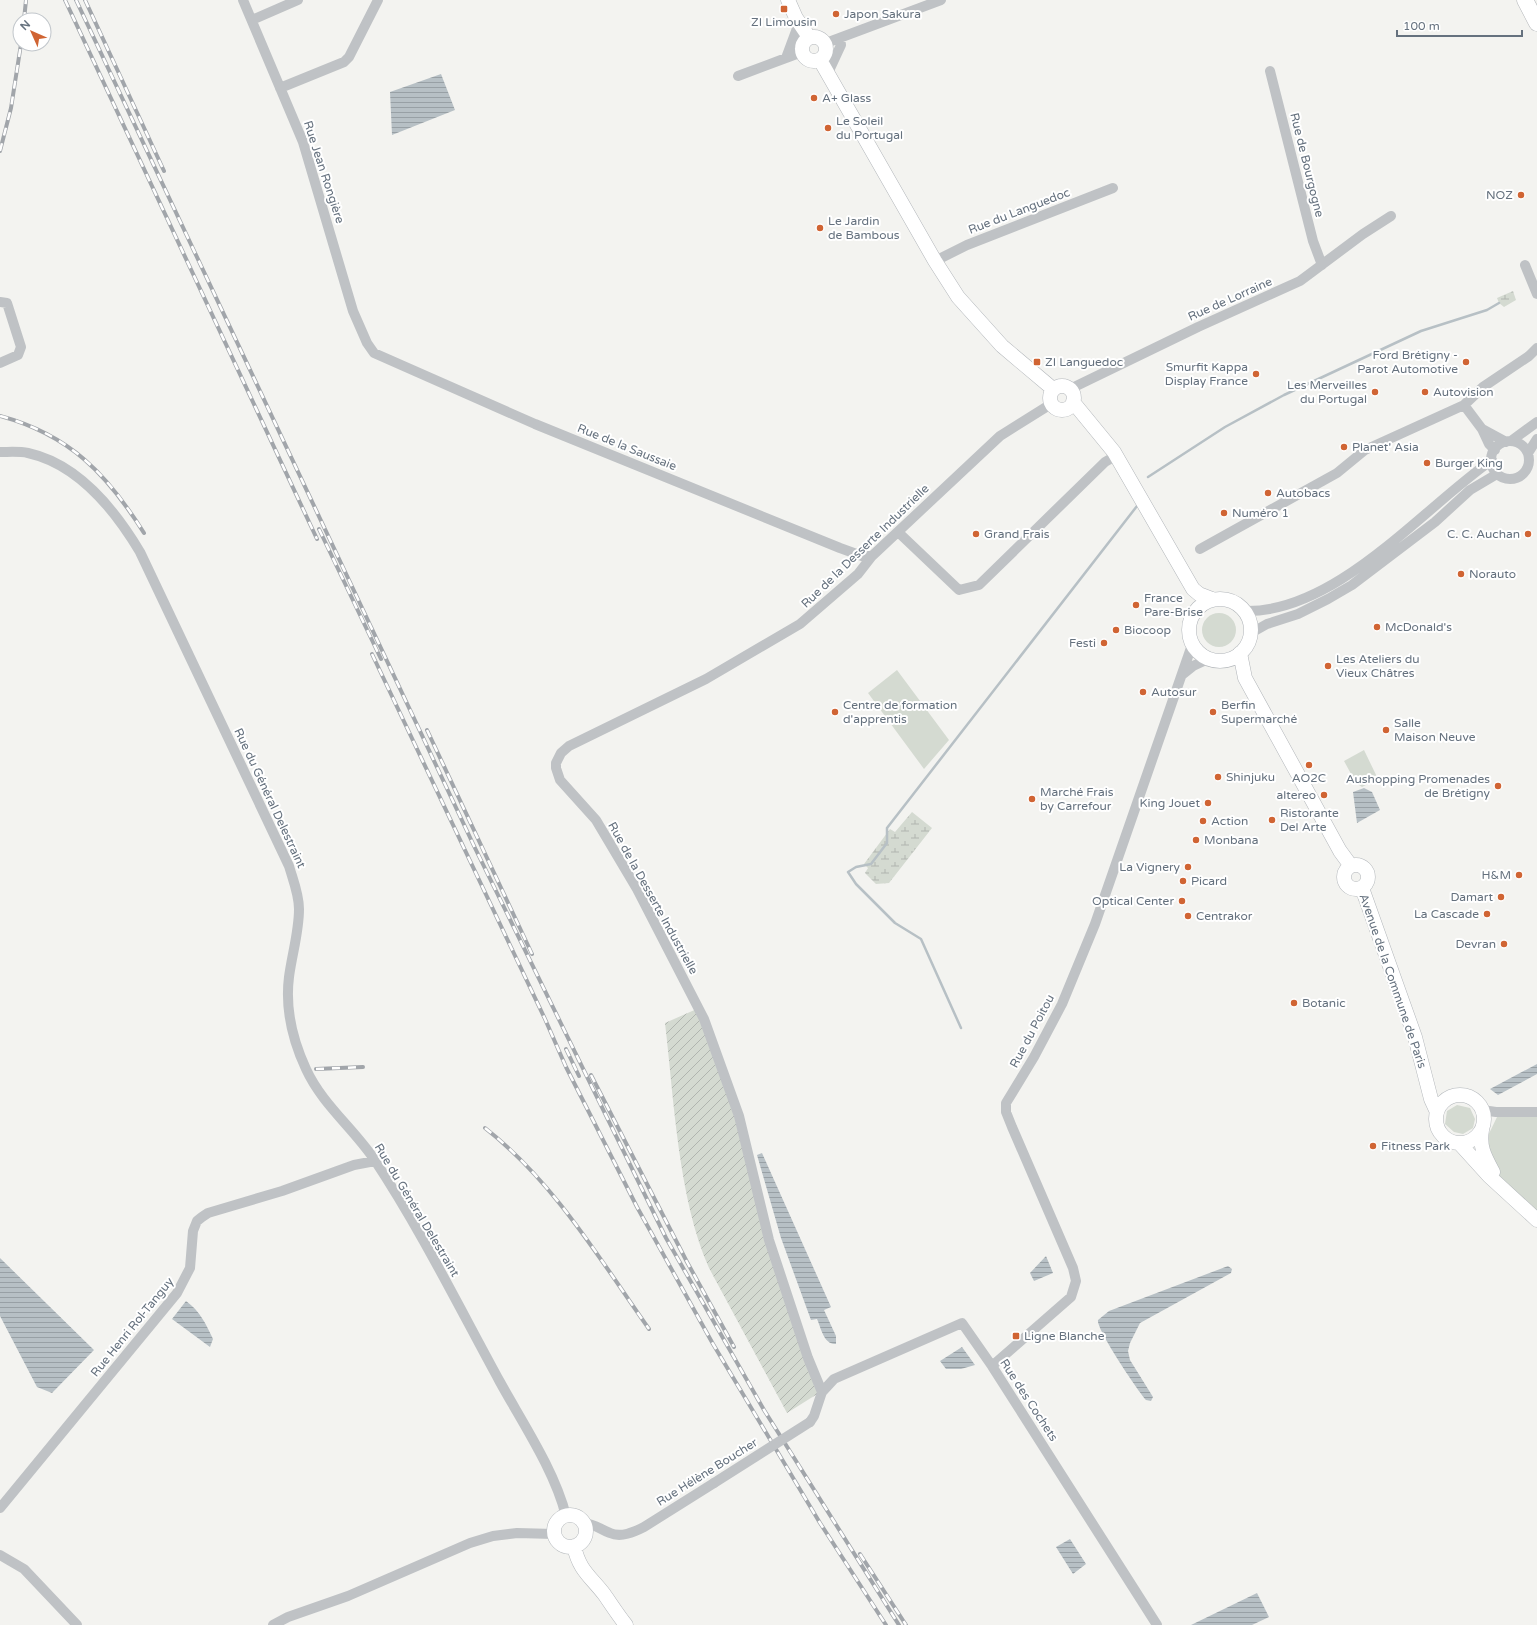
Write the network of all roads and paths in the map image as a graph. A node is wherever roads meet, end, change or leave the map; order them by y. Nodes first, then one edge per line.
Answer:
1 (243, 0) edge
2 (298, 0) edge
3 (378, 0) edge
4 (788, 0) edge
5 (941, 0) edge
6 (1525, 0) edge
7 (252, 20) junction
8 (799, 23) junction
9 (1537, 23) edge
10 (809, 37) junction
11 (840, 38) junction
12 (826, 43) junction
13 (802, 52) junction
14 (786, 58) junction
15 (820, 60) junction
16 (1270, 71) dead end
17 (828, 73) junction
18 (738, 76) dead end
19 (280, 88) junction
20 (1113, 188) dead end
21 (1391, 216) dead end
22 (935, 261) junction
23 (1322, 265) junction
24 (1525, 265) dead end
25 (1537, 294) edge
26 (0, 302) edge
27 (1537, 348) edge
28 (374, 353) joint
29 (0, 364) edge
30 (1053, 389) junction
31 (1072, 395) junction
32 (1464, 404) junction
33 (1056, 407) junction
34 (1537, 422) edge
35 (1482, 429) junction
36 (1098, 431) junction
37 (1537, 439) edge
38 (1508, 442) junction
39 (1495, 450) junction
40 (0, 452) edge
41 (1528, 453) junction
42 (1117, 455) junction
43 (1492, 460) junction
44 (1497, 474) junction
45 (898, 532) junction
46 (1200, 549) dead end
47 (872, 556) junction
48 (1194, 589) junction
49 (1212, 599) junction
50 (1195, 611) junction
51 (1245, 611) junction
52 (1251, 633) junction
53 (1192, 645) junction
54 (1240, 653) junction
55 (1208, 659) junction
56 (1226, 661) junction
57 (1183, 674) junction
58 (1245, 678) junction
59 (1425, 1074) junction
60 (1454, 1096) junction
61 (1482, 1110) junction
62 (1437, 1112) junction
63 (1537, 1112) edge
64 (1482, 1130) junction
65 (1460, 1144) junction
66 (375, 1161) junction
67 (1506, 1192) junction
68 (1537, 1220) edge
69 (992, 1366) junction
70 (822, 1392) junction
71 (0, 1508) edge
72 (566, 1516) junction
73 (583, 1523) junction
74 (554, 1534) junction
75 (574, 1546) junction
76 (0, 1555) edge
77 (77, 1625) edge
78 (273, 1625) edge
79 (626, 1625) edge
80 (1157, 1625) edge

1 - 7 street, Rue Jean Rongière
2 - 7 street
3 - 19 street
4 - 8 street
5 - 11 street
6 - 9 main road
7 - 19 street, Rue Jean Rongière
8 - 10 street
8 - 14 street
10 - 12 street
10 - 13 street
11 - 12 street
11 - 17 street
12 - 15 street
13 - 14 street
13 - 15 street
14 - 18 street
15 - 17 street
16 - 23 street, Rue de Bourgogne
17 - 22 street
19 - 28 street, Rue Jean Rongière
20 - 22 street, Rue du Languedoc
21 - 23 street, Rue de Lorraine
22 - 30 street
23 - 31 street, Rue de Lorraine
24 - 25 street
26 - 29 street
27 - 32 street
28 - 47 street, Rue de la Saussaie
30 - 31 street
30 - 33 street
31 - 33 street
31 - 36 street
32 - 35 street
32 - 46 street
33 - 36 street
33 - 45 street, Rue de la Desserte Industrielle
34 - 38 street
35 - 38 street
35 - 39 street
36 - 42 street
37 - 41 street
38 - 39 street
38 - 41 street
39 - 43 street
40 - 66 street, Rue du Général Delestraint
41 - 44 street
42 - 45 street
42 - 48 street
43 - 44 street
43 - 51 street
44 - 52 street
45 - 47 street, Rue de la Desserte Industrielle
47 - 70 street, Rue de la Desserte Industrielle
48 - 49 street
48 - 50 street
49 - 50 street
49 - 51 street
50 - 53 street
51 - 52 street
52 - 54 street
53 - 55 street
53 - 57 street, Rue du Poitou
54 - 56 street
54 - 58 street
55 - 56 street
55 - 57 street
56 - 58 street
57 - 69 street, Rue du Poitou
58 - 59 street, Avenue de la Commune de Paris
59 - 60 street, Avenue de la Commune de Paris
59 - 62 street, Avenue de la Commune de Paris
60 - 61 street
60 - 62 street
61 - 63 street
61 - 64 street
62 - 65 street
64 - 65 street
64 - 67 street
65 - 67 street
66 - 71 street, Rue Henri Rol-Tanguy
66 - 72 street, Rue du Général Delestraint
67 - 68 street
69 - 70 street, Rue des Cochets
69 - 80 street, Rue des Cochets
70 - 73 street, Rue Hélène Boucher, bridge
72 - 73 street
72 - 74 street
73 - 75 street
74 - 75 street
74 - 78 street
75 - 79 street
76 - 77 street

